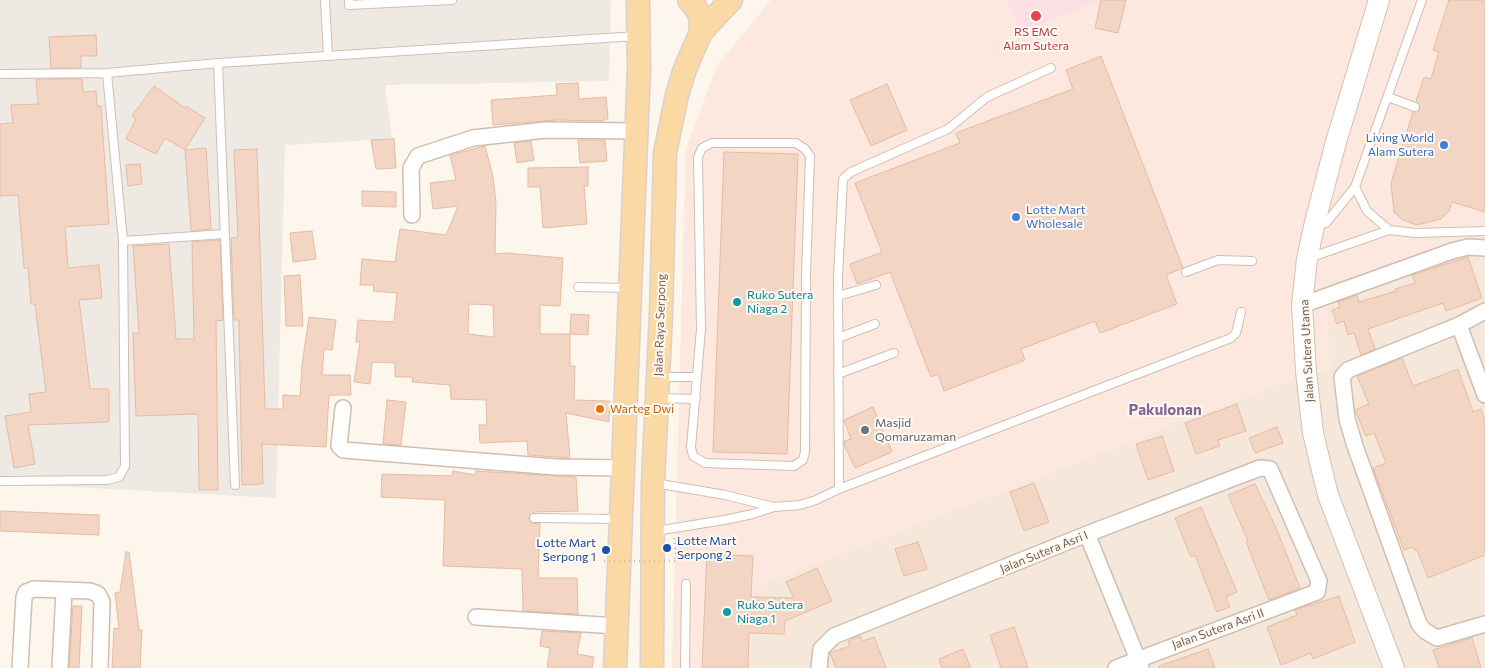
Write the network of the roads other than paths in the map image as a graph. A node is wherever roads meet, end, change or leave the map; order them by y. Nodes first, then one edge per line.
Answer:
1 (325, 0) edge
2 (349, 0) edge
3 (452, 0) edge
4 (657, 0) edge
5 (689, 0) edge
6 (731, 0) edge
7 (1379, 0) edge
8 (1422, 0) edge
9 (638, 18) edge
10 (701, 32) junction
11 (328, 56) junction
12 (218, 63) junction
13 (1051, 68) dead end
14 (107, 73) junction
15 (0, 74) edge
16 (1388, 97) junction
17 (1414, 107) dead end
18 (636, 130) junction
19 (1355, 187) junction
20 (1337, 208) junction
21 (412, 215) dead end
22 (1315, 225) junction
23 (1389, 230) junction
24 (1485, 230) edge
25 (224, 234) junction
26 (122, 240) junction
27 (1485, 248) edge
28 (1307, 259) junction
29 (1252, 261) dead end
30 (1186, 272) dead end
31 (876, 285) dead end
32 (578, 287) dead end
33 (631, 288) junction
34 (838, 296) junction
35 (1302, 305) junction
36 (1241, 312) dead end
37 (1485, 312) edge
38 (875, 324) dead end
39 (1459, 325) junction
40 (838, 338) junction
41 (894, 354) dead end
42 (838, 374) junction
43 (697, 377) junction
44 (657, 388) junction
45 (1485, 395) edge
46 (696, 399) junction
47 (343, 408) dead end
48 (622, 468) junction
49 (0, 481) edge
50 (654, 482) junction
51 (235, 484) dead end
52 (839, 489) junction
53 (774, 507) junction
54 (534, 518) dead end
55 (622, 519) junction
56 (654, 531) junction
57 (1087, 534) junction
58 (686, 584) dead end
59 (1319, 588) joint
60 (64, 591) junction
61 (476, 617) dead end
62 (1485, 624) edge
63 (617, 626) junction
64 (1140, 664) edge
65 (20, 668) edge
66 (60, 668) edge
67 (100, 668) edge
68 (615, 668) edge
69 (652, 668) edge
70 (685, 668) edge
71 (819, 668) edge
72 (1116, 668) edge
73 (1394, 668) edge

1 - 11 lane
2 - 3 lane
4 - 9 main road
5 - 10 main road
6 - 10 main road, Jalan Raya Serpong
7 - 22 street, Jalan Sutera Utama
8 - 16 lane
9 - 11 lane
9 - 18 main road
10 - 44 main road, Jalan Raya Serpong
11 - 12 lane
12 - 14 lane
12 - 25 lane
13 - 34 lane
14 - 15 lane
14 - 26 lane
16 - 17 lane
16 - 19 lane
18 - 21 street
18 - 33 main road
19 - 20 lane
19 - 23 lane
20 - 22 lane
20 - 22 lane
22 - 28 street, Jalan Sutera Utama
23 - 24 lane
23 - 28 lane
25 - 26 lane
25 - 51 lane
26 - 49 lane
27 - 35 street
28 - 35 street, Jalan Sutera Utama
29 - 30 lane
31 - 34 lane
32 - 33 lane
33 - 48 main road
34 - 40 lane
35 - 73 street, Jalan Sutera Utama
36 - 52 lane
37 - 39 street
38 - 40 lane
39 - 45 street
39 - 62 street
40 - 42 lane
41 - 42 lane
42 - 52 lane
43 - 44 lane
43 - 46 lane
43 - 46 lane
44 - 46 lane
44 - 50 main road, Jalan Raya Serpong
47 - 48 street
48 - 55 main road
50 - 53 lane
50 - 56 main road, Jalan Raya Serpong
52 - 53 lane
53 - 56 lane
54 - 55 lane
55 - 63 main road
56 - 69 main road, Jalan Raya Serpong
57 - 59 street, Jalan Sutera Asri I
57 - 64 street
57 - 71 street, Jalan Sutera Asri I
58 - 70 lane
59 - 64 street, Jalan Sutera Asri II
60 - 65 street
60 - 66 street
60 - 67 street
61 - 63 street
63 - 68 main road
64 - 72 street, Jalan Sutera Asri II

